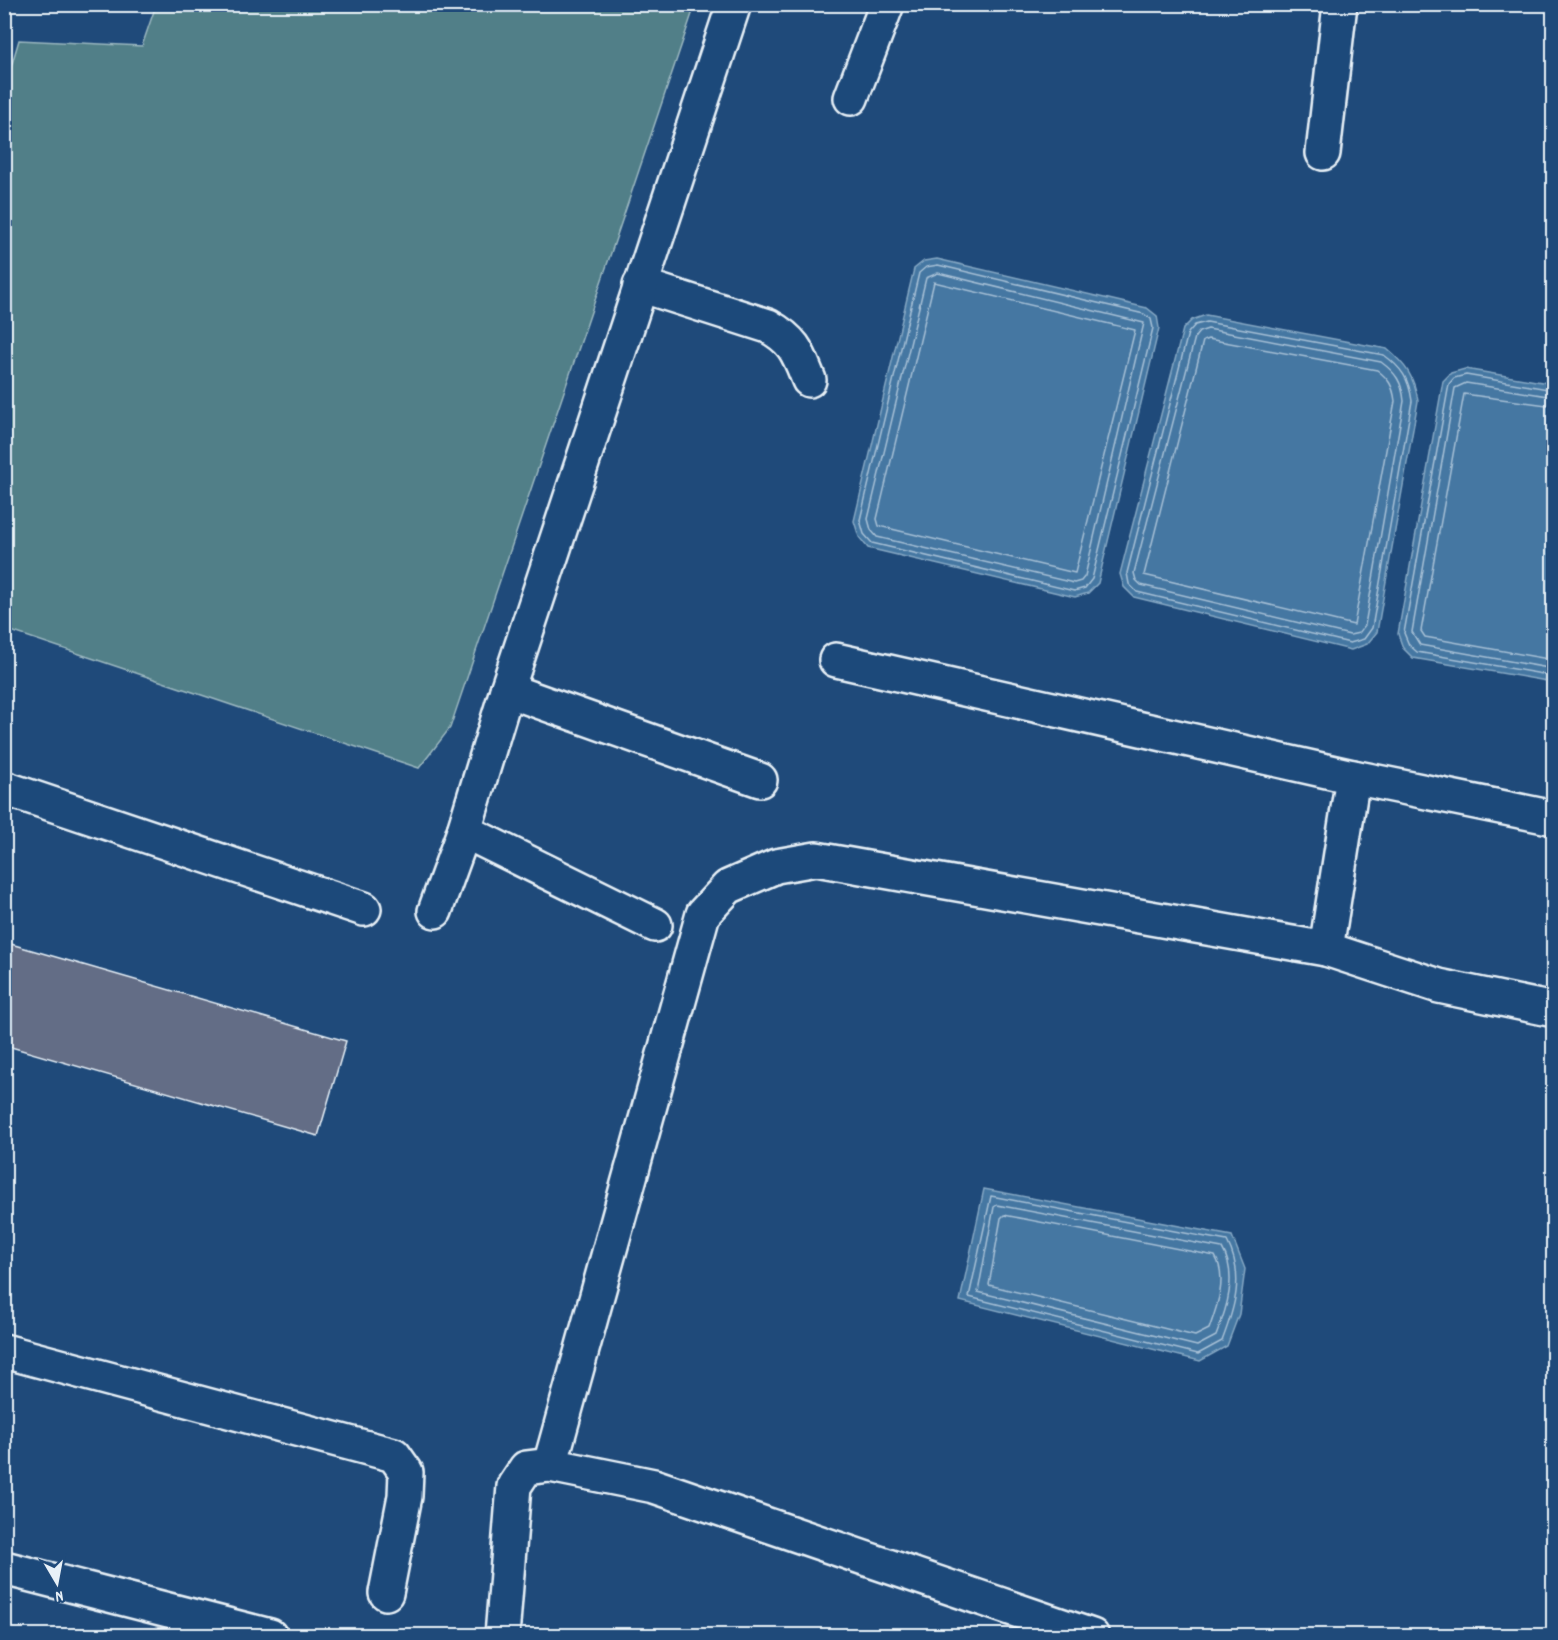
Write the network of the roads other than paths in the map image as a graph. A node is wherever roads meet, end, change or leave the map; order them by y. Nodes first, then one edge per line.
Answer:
1 (734, 4) edge
2 (887, 4) edge
3 (1340, 4) edge
4 (851, 98) dead end
5 (1323, 153) dead end
6 (640, 285) junction
7 (809, 380) dead end
8 (836, 660) dead end
9 (507, 690) junction
10 (1353, 777) junction
11 (760, 780) dead end
12 (4, 788) edge
13 (1554, 818) edge
14 (464, 831) junction
15 (364, 909) dead end
16 (435, 911) dead end
17 (655, 925) dead end
18 (1326, 950) junction
19 (1554, 1010) edge
20 (4, 1351) edge
21 (550, 1465) junction
22 (4, 1568) edge
23 (386, 1593) dead end
24 (270, 1635) edge
25 (502, 1635) edge
26 (1092, 1635) edge

1 - 6 street
2 - 4 street
3 - 5 street
6 - 7 street
6 - 9 street
8 - 10 street
9 - 11 street
9 - 14 street
10 - 13 street
10 - 18 street
12 - 15 street
14 - 16 street
14 - 17 street
18 - 19 street
18 - 21 street
20 - 23 street
21 - 25 street
21 - 26 street
22 - 24 street

